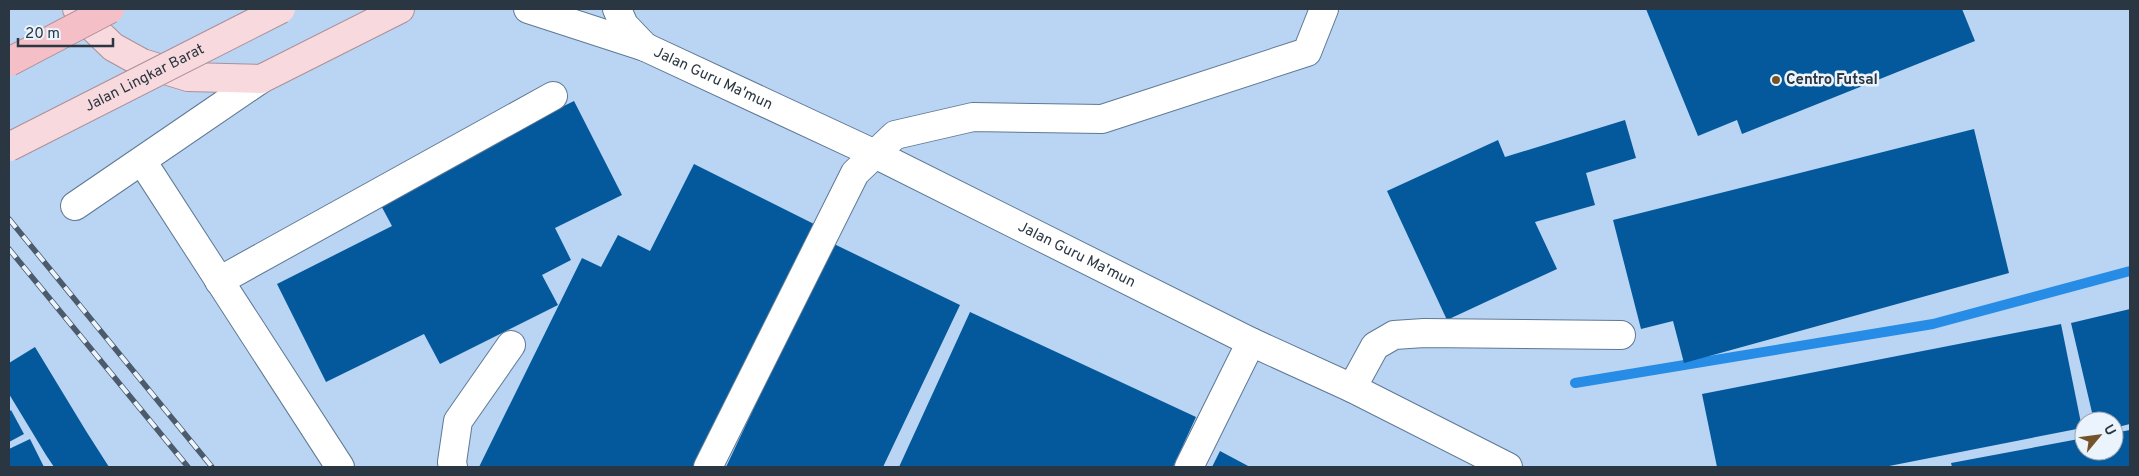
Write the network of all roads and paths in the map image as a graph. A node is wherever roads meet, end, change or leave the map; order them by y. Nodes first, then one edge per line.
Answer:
1 (77, 9) edge
2 (110, 9) edge
3 (281, 9) edge
4 (400, 9) edge
5 (528, 9) edge
6 (617, 9) edge
7 (1324, 9) edge
8 (645, 47) junction
9 (9, 62) edge
10 (261, 79) junction
11 (553, 96) dead end
12 (9, 147) edge
13 (875, 154) junction
14 (142, 161) junction
15 (75, 206) dead end
16 (219, 281) junction
17 (1621, 335) dead end
18 (1251, 342) junction
19 (511, 344) dead end
20 (1352, 388) junction
21 (340, 467) edge
22 (453, 467) edge
23 (708, 467) edge
24 (1189, 467) edge
25 (1508, 467) edge

1 - 10 main road
2 - 9 highway, bridge
3 - 12 main road, Jalan Lingkar Barat, bridge
4 - 10 main road
5 - 8 street, Jalan Guru Ma'mun
6 - 8 street, Jalan Guru Ma'mun
7 - 13 street
8 - 13 street, Jalan Guru Ma'mun
10 - 14 street
11 - 16 street
13 - 18 street, Jalan Guru Ma'mun
13 - 23 street
14 - 15 street
14 - 16 street
16 - 21 street
17 - 20 street
18 - 20 street, Jalan Guru Ma'mun
18 - 24 street
19 - 22 street
20 - 25 street, Jalan Guru Ma'mun

